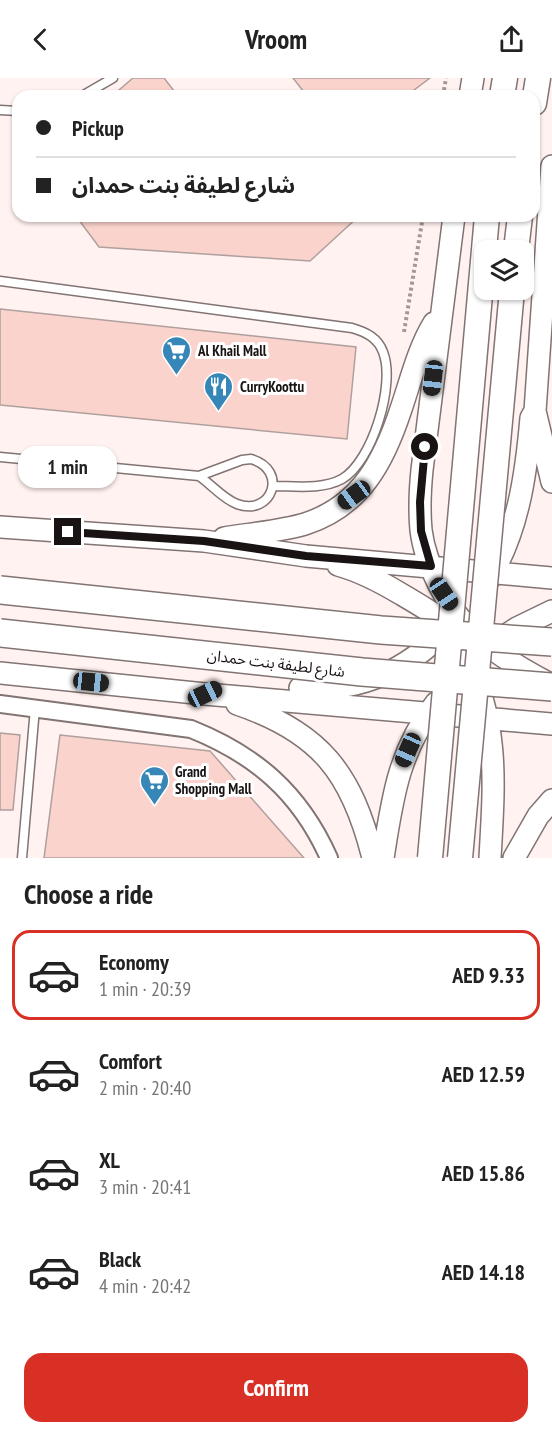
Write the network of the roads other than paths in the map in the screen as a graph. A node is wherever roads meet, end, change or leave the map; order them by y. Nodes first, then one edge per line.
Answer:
1 (113, 78) edge
2 (92, 90) edge
3 (552, 166) edge
4 (453, 222) edge
5 (486, 222) edge
6 (519, 222) edge
7 (517, 240) edge
8 (0, 281) edge
9 (511, 300) edge
10 (442, 309) junction
11 (535, 411) junction
12 (0, 458) edge
13 (199, 476) junction
14 (552, 482) edge
15 (273, 486) junction
16 (0, 527) edge
17 (204, 541) junction
18 (306, 556) junction
19 (431, 566) junction
20 (493, 573) junction
21 (552, 578) edge
22 (0, 590) edge
23 (552, 611) edge
24 (455, 623) junction
25 (0, 633) edge
26 (552, 642) edge
27 (489, 646) junction
28 (469, 665) junction
29 (0, 674) edge
30 (552, 686) edge
31 (205, 694) junction
32 (0, 704) edge
33 (35, 708) junction
34 (429, 712) junction
35 (489, 719) junction
36 (552, 723) edge
37 (552, 800) edge
38 (22, 858) edge
39 (329, 858) edge
40 (373, 858) edge
41 (383, 858) edge
42 (430, 858) edge
43 (460, 858) edge
44 (490, 858) edge
45 (514, 858) edge

1 - 2 lane
3 - 11 street
4 - 10 street
5 - 42 main road, bridge
6 - 7 main road
8 - 15 lane
9 - 43 main road, bridge
10 - 17 street
10 - 19 street
11 - 14 street
11 - 20 street
12 - 13 lane
13 - 15 lane
13 - 15 lane
16 - 17 street
17 - 18 street
18 - 19 street
18 - 24 street
19 - 20 street
19 - 24 street
20 - 21 street
20 - 24 street
22 - 26 main road, bridge
23 - 27 street
24 - 27 street
24 - 28 street
24 - 31 street
25 - 30 main road, شارع لطيفة بنت حمدان, bridge
27 - 28 street
27 - 30 street
28 - 34 street
28 - 35 street
29 - 31 street
31 - 34 street
31 - 40 street
32 - 33 street
33 - 38 lane
33 - 39 street
34 - 35 street
34 - 41 street
35 - 36 street
35 - 44 street
37 - 45 street

